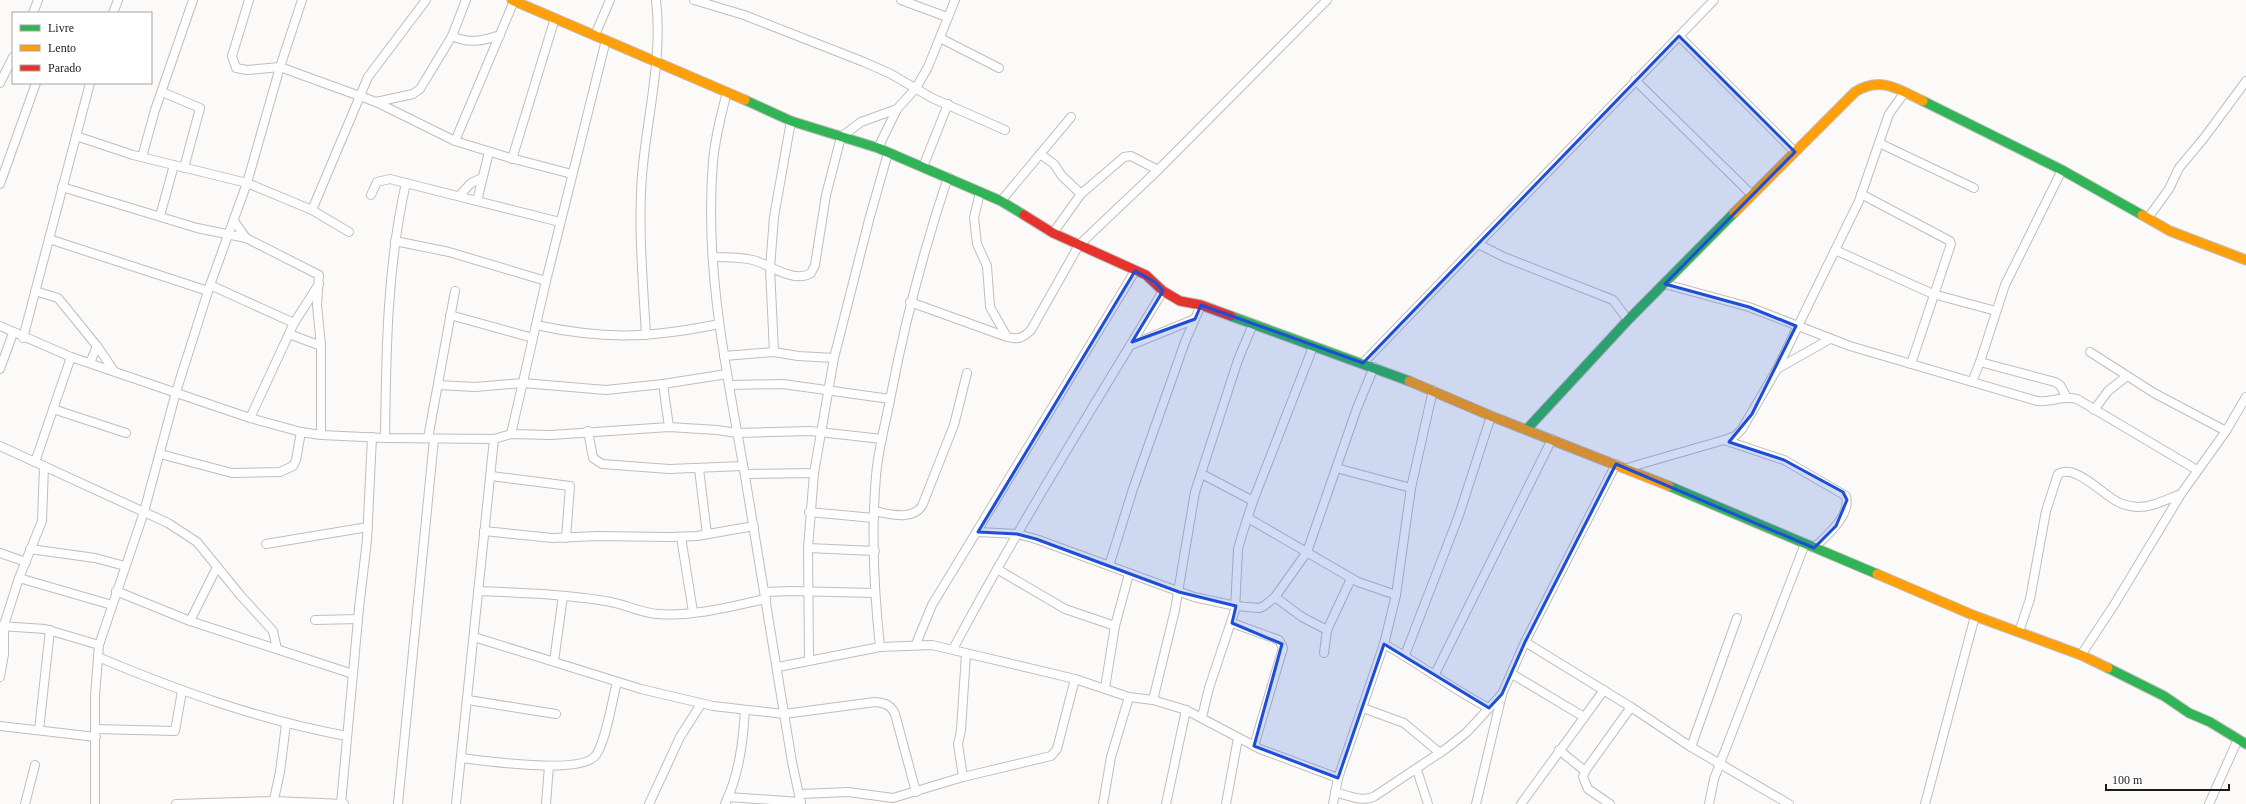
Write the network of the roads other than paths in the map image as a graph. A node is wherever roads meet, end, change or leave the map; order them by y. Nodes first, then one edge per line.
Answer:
1 (38, 0) edge
2 (118, 0) edge
3 (193, 0) edge
4 (250, 0) edge
5 (302, 0) edge
6 (426, 0) edge
7 (466, 0) edge
8 (513, 0) edge
9 (610, 0) edge
10 (656, 0) edge
11 (694, 0) edge
12 (901, 0) edge
13 (955, 0) edge
14 (1327, 0) edge
15 (1714, 0) edge
16 (526, 3) edge
17 (33, 12) edge
18 (113, 12) edge
19 (947, 17) junction
20 (555, 18) junction
21 (500, 35) junction
22 (595, 35) junction
23 (452, 36) junction
24 (1679, 36) junction
25 (940, 38) junction
26 (606, 40) junction
27 (12, 59) edge
28 (657, 61) junction
29 (280, 67) junction
30 (999, 68) dead end
31 (1635, 80) junction
32 (2246, 81) edge
33 (0, 83) edge
34 (36, 84) edge
35 (90, 84) edge
36 (916, 88) junction
37 (162, 92) junction
38 (727, 92) junction
39 (1905, 92) junction
40 (360, 96) junction
41 (376, 102) junction
42 (948, 104) junction
43 (897, 108) junction
44 (1071, 118) dead end
45 (791, 121) junction
46 (1005, 130) dead end
47 (76, 136) junction
48 (841, 137) junction
49 (455, 140) junction
50 (1879, 143) junction
51 (878, 148) junction
52 (489, 152) junction
53 (1795, 152) junction
54 (888, 153) junction
55 (1040, 154) junction
56 (142, 157) junction
57 (512, 159) junction
58 (174, 166) junction
59 (923, 167) junction
60 (184, 168) junction
61 (1158, 170) junction
62 (2062, 170) junction
63 (572, 174) junction
64 (948, 177) junction
65 (482, 178) junction
66 (247, 183) junction
67 (406, 183) junction
68 (0, 184) edge
69 (62, 187) junction
70 (1974, 188) dead end
71 (980, 192) junction
72 (1082, 194) junction
73 (1862, 194) junction
74 (371, 195) dead end
75 (1752, 195) junction
76 (459, 196) junction
77 (478, 201) junction
78 (1001, 201) junction
79 (312, 210) junction
80 (160, 216) junction
81 (2148, 218) junction
82 (234, 221) junction
83 (560, 222) junction
84 (349, 232) dead end
85 (1053, 233) junction
86 (229, 236) junction
87 (246, 238) junction
88 (49, 239) junction
89 (395, 241) junction
90 (1478, 244) junction
91 (1079, 245) junction
92 (1835, 250) junction
93 (712, 257) junction
94 (2246, 260) edge
95 (770, 268) junction
96 (1135, 271) junction
97 (546, 281) junction
98 (319, 284) junction
99 (1665, 284) junction
100 (209, 288) junction
101 (36, 290) junction
102 (1163, 291) junction
103 (455, 292) dead end
104 (1933, 294) junction
105 (910, 302) junction
106 (1201, 305) junction
107 (1996, 311) junction
108 (450, 315) junction
109 (1195, 319) junction
110 (1628, 320) junction
111 (294, 324) junction
112 (719, 324) junction
113 (1253, 324) junction
114 (536, 325) junction
115 (0, 326) edge
116 (1796, 326) junction
117 (13, 333) junction
118 (289, 334) junction
119 (646, 335) junction
120 (1007, 337) junction
121 (23, 338) junction
122 (534, 338) junction
123 (1830, 338) junction
124 (1131, 344) junction
125 (97, 346) junction
126 (321, 346) junction
127 (1313, 348) junction
128 (774, 352) junction
129 (2090, 352) dead end
130 (724, 356) junction
131 (71, 357) junction
132 (834, 358) junction
133 (1980, 362) junction
134 (90, 364) junction
135 (1363, 364) junction
136 (1911, 364) junction
137 (1374, 367) junction
138 (0, 369) edge
139 (1777, 369) junction
140 (114, 370) junction
141 (967, 373) dead end
142 (727, 374) junction
143 (2127, 376) junction
144 (1972, 382) junction
145 (523, 383) junction
146 (663, 384) junction
147 (438, 385) junction
148 (729, 385) junction
149 (828, 389) junction
150 (1433, 390) junction
151 (176, 392) junction
152 (2066, 396) junction
153 (2246, 397) edge
154 (890, 399) junction
155 (53, 409) junction
156 (2094, 410) junction
157 (1491, 416) junction
158 (250, 418) junction
159 (669, 427) junction
160 (1527, 429) junction
161 (588, 431) junction
162 (2226, 431) junction
163 (301, 432) junction
164 (822, 432) junction
165 (126, 433) dead end
166 (511, 434) junction
167 (737, 434) junction
168 (321, 435) junction
169 (372, 437) junction
170 (385, 438) junction
171 (431, 438) junction
172 (494, 439) junction
173 (882, 439) junction
174 (1552, 439) junction
175 (1724, 440) junction
176 (0, 446) edge
177 (160, 454) junction
178 (35, 462) junction
179 (1616, 464) junction
180 (44, 466) junction
181 (1336, 468) junction
182 (1628, 468) junction
183 (699, 469) junction
184 (744, 470) junction
185 (2198, 470) junction
186 (814, 473) junction
187 (1202, 474) junction
188 (491, 476) junction
189 (1412, 488) junction
190 (2181, 494) junction
191 (1253, 501) junction
192 (144, 512) junction
193 (810, 512) junction
194 (874, 515) junction
195 (1248, 518) junction
196 (754, 526) junction
197 (368, 527) junction
198 (484, 531) junction
199 (978, 532) junction
200 (707, 534) junction
201 (1017, 534) junction
202 (681, 537) junction
203 (566, 538) junction
204 (266, 544) dead end
205 (1805, 544) junction
206 (808, 548) junction
207 (1814, 548) junction
208 (30, 549) junction
209 (875, 551) junction
210 (1307, 552) junction
211 (0, 553) edge
212 (26, 562) junction
213 (125, 566) junction
214 (1109, 566) junction
215 (217, 568) junction
216 (996, 569) junction
217 (1130, 574) junction
218 (19, 578) junction
219 (1351, 579) junction
220 (116, 591) junction
221 (478, 591) junction
222 (807, 591) junction
223 (1179, 592) junction
224 (875, 593) junction
225 (1396, 595) junction
226 (563, 596) junction
227 (765, 596) junction
228 (1275, 597) junction
229 (112, 605) junction
230 (1236, 606) junction
231 (693, 612) junction
232 (1975, 616) junction
233 (1737, 618) dead end
234 (358, 619) junction
235 (315, 620) dead end
236 (190, 621) junction
237 (1232, 623) junction
238 (2, 625) edge
239 (1115, 626) junction
240 (50, 630) junction
241 (1327, 630) junction
242 (2020, 632) junction
243 (474, 637) junction
244 (1525, 642) junction
245 (916, 644) junction
246 (1384, 644) junction
247 (99, 645) junction
248 (880, 647) junction
249 (277, 649) junction
250 (953, 649) junction
251 (1324, 653) dead end
252 (966, 654) junction
253 (1405, 655) junction
254 (2081, 655) junction
255 (98, 657) junction
256 (809, 660) junction
257 (554, 661) junction
258 (778, 667) junction
259 (353, 674) junction
260 (1435, 674) junction
261 (1512, 674) junction
262 (0, 676) edge
263 (1075, 679) junction
264 (617, 682) junction
265 (1105, 688) junction
266 (1604, 690) junction
267 (182, 691) junction
268 (1502, 694) junction
269 (1129, 697) junction
270 (468, 700) junction
271 (1152, 700) junction
272 (702, 704) junction
273 (1631, 707) junction
274 (1363, 708) junction
275 (1489, 708) junction
276 (745, 710) junction
277 (1186, 710) junction
278 (556, 714) dead end
279 (784, 714) junction
280 (1584, 717) junction
281 (1202, 718) junction
282 (286, 724) junction
283 (0, 726) edge
284 (39, 730) junction
285 (95, 733) junction
286 (347, 736) junction
287 (1238, 738) junction
288 (2242, 741) edge
289 (1254, 746) junction
290 (1691, 747) junction
291 (1559, 750) junction
292 (1440, 753) junction
293 (462, 758) junction
294 (1720, 763) junction
295 (35, 765) dead end
296 (549, 766) junction
297 (1417, 770) junction
298 (1585, 771) junction
299 (963, 777) junction
300 (1338, 778) junction
301 (916, 792) junction
302 (1335, 792) junction
303 (726, 800) edge
304 (801, 800) edge
305 (893, 801) edge
306 (273, 802) edge
307 (208, 803) edge
308 (1525, 803) edge
309 (25, 804) edge
310 (96, 804) edge
311 (176, 804) edge
312 (342, 804) edge
313 (398, 804) edge
314 (456, 804) edge
315 (546, 804) edge
316 (648, 804) edge
317 (1103, 804) edge
318 (1166, 804) edge
319 (1226, 804) edge
320 (1333, 804) edge
321 (1428, 804) edge
322 (1476, 804) edge
323 (1610, 804) edge
324 (1709, 804) edge
325 (1790, 804) edge
326 (1925, 804) edge
327 (2209, 804) edge

1 - 17 street
2 - 18 street
3 - 37 street
4 - 29 street
5 - 29 street
6 - 40 street
7 - 23 street
8 - 16 street
8 - 21 street
9 - 22 street
10 - 28 street
11 - 36 street
12 - 19 street
13 - 19 street
14 - 61 street
15 - 24 street
16 - 20 street
19 - 25 street
20 - 22 street
20 - 57 street
21 - 23 street
21 - 49 street
22 - 26 street
23 - 41 street
24 - 31 street
24 - 53 street
25 - 30 street
25 - 36 street
26 - 28 street
26 - 63 street
27 - 33 street
28 - 38 street
28 - 119 street
29 - 40 street
29 - 66 street
31 - 75 street
31 - 90 street
32 - 81 street
34 - 68 street
35 - 47 street
36 - 42 street
36 - 43 street
37 - 56 street
37 - 60 street
38 - 45 street
38 - 93 street
39 - 50 street
39 - 53 street
39 - 62 street
40 - 41 street
40 - 79 street
41 - 49 street
42 - 46 street
42 - 59 street
43 - 48 street
43 - 51 street
44 - 55 street
45 - 48 street
45 - 95 street
47 - 56 street
47 - 69 street
48 - 51 street
48 - 95 street
49 - 52 street
50 - 70 street
50 - 73 street
51 - 54 street
52 - 57 street
52 - 65 street
53 - 75 street
54 - 59 street
54 - 132 street
55 - 72 street
55 - 78 street
56 - 58 street
57 - 63 street
58 - 60 street
58 - 80 street
59 - 64 street
60 - 66 street
61 - 72 street
61 - 91 street
62 - 81 street
62 - 107 street
63 - 83 street
64 - 71 street
64 - 105 street
65 - 76 street
65 - 77 street
66 - 79 street
66 - 82 street
67 - 74 street
67 - 76 street
67 - 89 street
69 - 80 street
69 - 88 street
71 - 78 street
71 - 120 street
72 - 85 street
73 - 92 street
73 - 104 street
75 - 99 street
76 - 77 street
77 - 83 street
78 - 85 street
79 - 84 street
80 - 86 street
81 - 94 street
82 - 86 street
82 - 87 street
83 - 97 street
85 - 91 street
86 - 87 street
86 - 100 street
87 - 98 street
88 - 100 street
88 - 101 street
89 - 97 street
89 - 170 street
90 - 110 street
90 - 135 street
91 - 96 street
91 - 120 street
92 - 104 street
92 - 116 street
93 - 95 street
93 - 112 street
95 - 128 street
96 - 102 street
96 - 199 street
97 - 114 street
98 - 111 street
98 - 126 street
99 - 110 street
99 - 116 street
100 - 111 street
100 - 151 street
101 - 121 street
101 - 125 street
102 - 106 street
102 - 124 street
103 - 108 street
104 - 107 street
104 - 136 street
105 - 120 street
105 - 154 street
106 - 109 street
106 - 113 street
107 - 133 street
108 - 122 street
108 - 147 street
109 - 124 street
109 - 214 street
110 - 160 street
111 - 118 street
112 - 119 street
112 - 130 street
113 - 127 street
113 - 187 street
114 - 119 street
114 - 122 street
115 - 117 street
116 - 123 street
116 - 139 street
117 - 121 street
117 - 138 street
118 - 126 street
118 - 158 street
121 - 131 street
122 - 145 street
123 - 136 street
123 - 139 street
124 - 201 street
125 - 134 street
125 - 140 street
126 - 168 street
127 - 135 street
127 - 191 street
128 - 130 street
128 - 132 street
129 - 143 street
130 - 142 street
131 - 134 street
131 - 155 street
132 - 149 street
133 - 144 street
133 - 152 street
134 - 140 street
135 - 137 street
136 - 144 street
137 - 150 street
137 - 181 street
139 - 175 street
140 - 151 street
141 - 194 street
142 - 146 street
142 - 148 street
143 - 156 street
143 - 162 street
144 - 152 street
145 - 146 street
145 - 147 street
145 - 166 street
146 - 159 street
147 - 171 street
148 - 149 street
148 - 167 street
149 - 154 street
149 - 164 street
150 - 157 street
150 - 189 street
151 - 158 street
151 - 177 street
152 - 156 street
153 - 162 street
154 - 173 street
155 - 165 street
155 - 178 street
156 - 185 street
157 - 160 street
157 - 253 street
158 - 163 street
159 - 161 street
159 - 167 street
160 - 174 street
161 - 166 street
161 - 183 street
162 - 185 street
163 - 168 street
163 - 177 street
164 - 167 street
164 - 173 street
164 - 186 street
166 - 172 street
167 - 184 street
168 - 169 street
169 - 170 street
169 - 197 street
170 - 171 street
171 - 172 street
171 - 313 street
172 - 188 street
173 - 194 street
174 - 179 street
174 - 260 street
175 - 182 street
175 - 207 street
176 - 178 street
177 - 192 street
178 - 180 street
179 - 182 street
179 - 244 street
180 - 192 street
180 - 208 street
181 - 189 street
181 - 210 street
182 - 205 street
183 - 184 street
183 - 200 street
184 - 186 street
184 - 196 street
185 - 190 street
186 - 193 street
187 - 191 street
187 - 223 street
188 - 198 street
188 - 203 street
189 - 225 street
190 - 242 street
190 - 254 street
191 - 195 street
192 - 213 street
192 - 215 street
193 - 194 street
193 - 206 street
194 - 209 street
195 - 210 street
195 - 230 street
196 - 200 street
196 - 227 street
197 - 204 street
197 - 234 street
198 - 203 street
198 - 221 street
199 - 201 street
199 - 245 street
200 - 202 street
201 - 214 street
201 - 216 street
202 - 203 street
202 - 231 street
205 - 207 street
205 - 294 street
206 - 209 street
206 - 222 street
207 - 232 street
208 - 212 street
208 - 213 street
209 - 224 street
210 - 219 street
210 - 228 street
211 - 212 street
212 - 218 street
213 - 220 street
214 - 217 street
215 - 236 street
215 - 249 street
216 - 239 street
216 - 250 street
217 - 223 street
217 - 239 street
218 - 229 street
218 - 238 street
219 - 225 street
219 - 241 street
220 - 229 street
220 - 236 street
221 - 226 street
221 - 243 street
222 - 224 street
222 - 227 street
222 - 256 street
223 - 230 street
223 - 271 street
224 - 248 street
225 - 246 street
226 - 231 street
226 - 257 street
227 - 231 street
227 - 258 street
228 - 230 street
228 - 241 street
229 - 247 street
230 - 237 street
232 - 242 street
232 - 326 street
233 - 290 street
234 - 235 street
234 - 259 street
236 - 249 street
237 - 281 street
237 - 289 street
238 - 240 street
238 - 262 street
239 - 265 street
240 - 247 street
240 - 284 street
241 - 251 street
242 - 254 street
243 - 257 street
243 - 270 street
244 - 261 street
244 - 266 street
245 - 248 street
245 - 250 street
246 - 253 street
246 - 274 street
247 - 255 street
248 - 256 street
249 - 259 street
250 - 252 street
252 - 263 street
252 - 299 street
253 - 260 street
254 - 288 street
255 - 267 street
255 - 285 street
256 - 258 street
257 - 264 street
258 - 279 street
259 - 286 street
260 - 275 street
261 - 268 street
261 - 280 street
263 - 265 street
263 - 299 street
264 - 272 street
264 - 296 street
265 - 269 street
266 - 273 street
266 - 280 street
267 - 282 street
267 - 285 street
268 - 275 street
268 - 322 street
269 - 271 street
269 - 317 street
270 - 278 street
270 - 293 street
271 - 277 street
272 - 276 street
272 - 316 street
273 - 290 street
273 - 298 street
274 - 292 street
274 - 300 street
275 - 292 street
276 - 279 street
276 - 303 street
277 - 281 street
277 - 318 street
279 - 301 street
279 - 304 street
280 - 291 street
281 - 287 street
282 - 286 street
282 - 306 street
283 - 284 street
284 - 285 street
285 - 310 street
286 - 312 street
287 - 289 street
287 - 319 street
288 - 327 street
289 - 300 street
290 - 294 street
291 - 298 street
291 - 308 street
292 - 297 street
293 - 296 street
293 - 314 street
294 - 324 street
294 - 325 street
295 - 309 street
296 - 315 street
297 - 302 street
297 - 321 street
298 - 323 street
299 - 301 street
300 - 302 street
301 - 305 street
302 - 320 street
303 - 304 street
304 - 305 street
306 - 307 street
306 - 312 street
307 - 311 street

